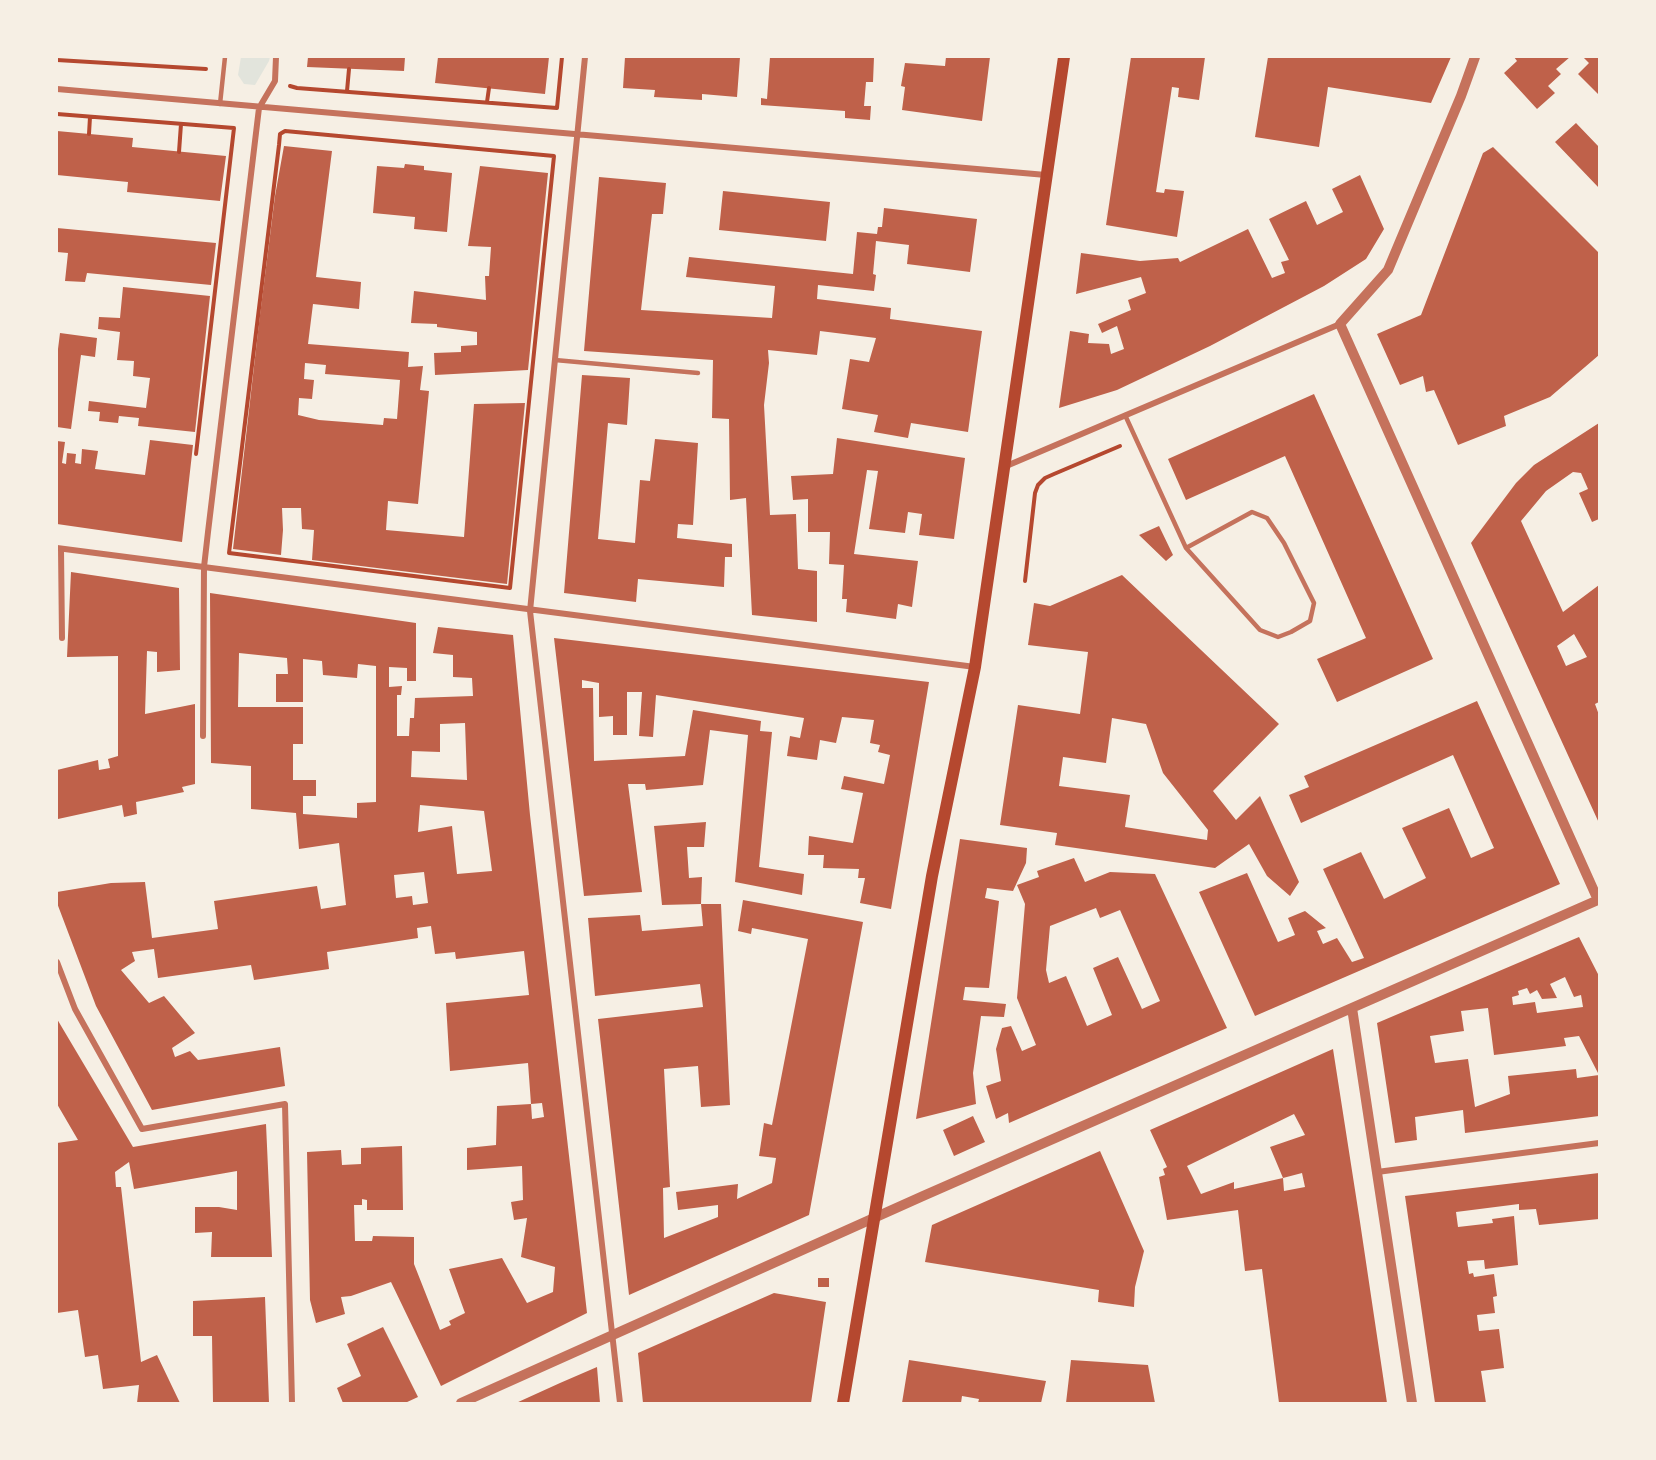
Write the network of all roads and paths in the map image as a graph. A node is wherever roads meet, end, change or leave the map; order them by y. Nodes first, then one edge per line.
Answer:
1 (225, 57) edge
2 (276, 57) edge
3 (562, 57) edge
4 (585, 57) edge
5 (1064, 57) edge
6 (1475, 57) edge
7 (57, 60) edge
8 (349, 69) dead end
9 (224, 70) junction
10 (275, 81) junction
11 (489, 88) dead end
12 (57, 89) edge
13 (347, 91) junction
14 (487, 103) junction
15 (220, 104) junction
16 (259, 108) junction
17 (57, 114) edge
18 (90, 117) junction
19 (181, 124) junction
20 (88, 134) dead end
21 (578, 135) junction
22 (179, 152) dead end
23 (554, 156) joint
24 (1046, 175) junction
25 (1340, 324) junction
26 (555, 360) junction
27 (698, 373) dead end
28 (1125, 415) junction
29 (1137, 440) junction
30 (196, 459) dead end
31 (1003, 468) junction
32 (59, 548) edge
33 (1186, 548) junction
34 (204, 567) junction
35 (1025, 581) dead end
36 (530, 611) junction
37 (62, 638) dead end
38 (975, 667) junction
39 (203, 736) dead end
40 (1599, 901) edge
41 (57, 962) edge
42 (1352, 1008) junction
43 (1599, 1143) edge
44 (1377, 1172) junction
45 (875, 1217) junction
46 (612, 1334) junction
47 (292, 1403) edge
48 (461, 1403) edge
49 (620, 1403) edge
50 (843, 1403) edge
51 (1412, 1403) edge

1 - 9 lane
2 - 10 street
3 - 14 path
4 - 21 street
5 - 24 main road
6 - 25 street
7 - 9 path
8 - 13 path
9 - 15 lane
10 - 13 path
10 - 16 street
11 - 14 path
12 - 15 street
13 - 14 path
15 - 16 street
16 - 21 street
16 - 34 street
17 - 18 path
18 - 19 path
18 - 20 path
19 - 22 path
19 - 30 path
21 - 24 street
21 - 26 street
23 - 23 path
24 - 31 main road
25 - 28 street
25 - 40 street
26 - 27 lane
26 - 36 street
28 - 29 lane
28 - 31 street
29 - 33 lane
29 - 35 path
31 - 38 main road
32 - 34 street
32 - 37 street
33 - 33 lane
34 - 36 street
34 - 39 street
36 - 38 street
36 - 46 street
38 - 45 main road
40 - 42 street
41 - 47 street
42 - 44 street
42 - 45 street
43 - 44 street
44 - 51 street
45 - 46 street
45 - 50 main road
46 - 48 street
46 - 49 street

